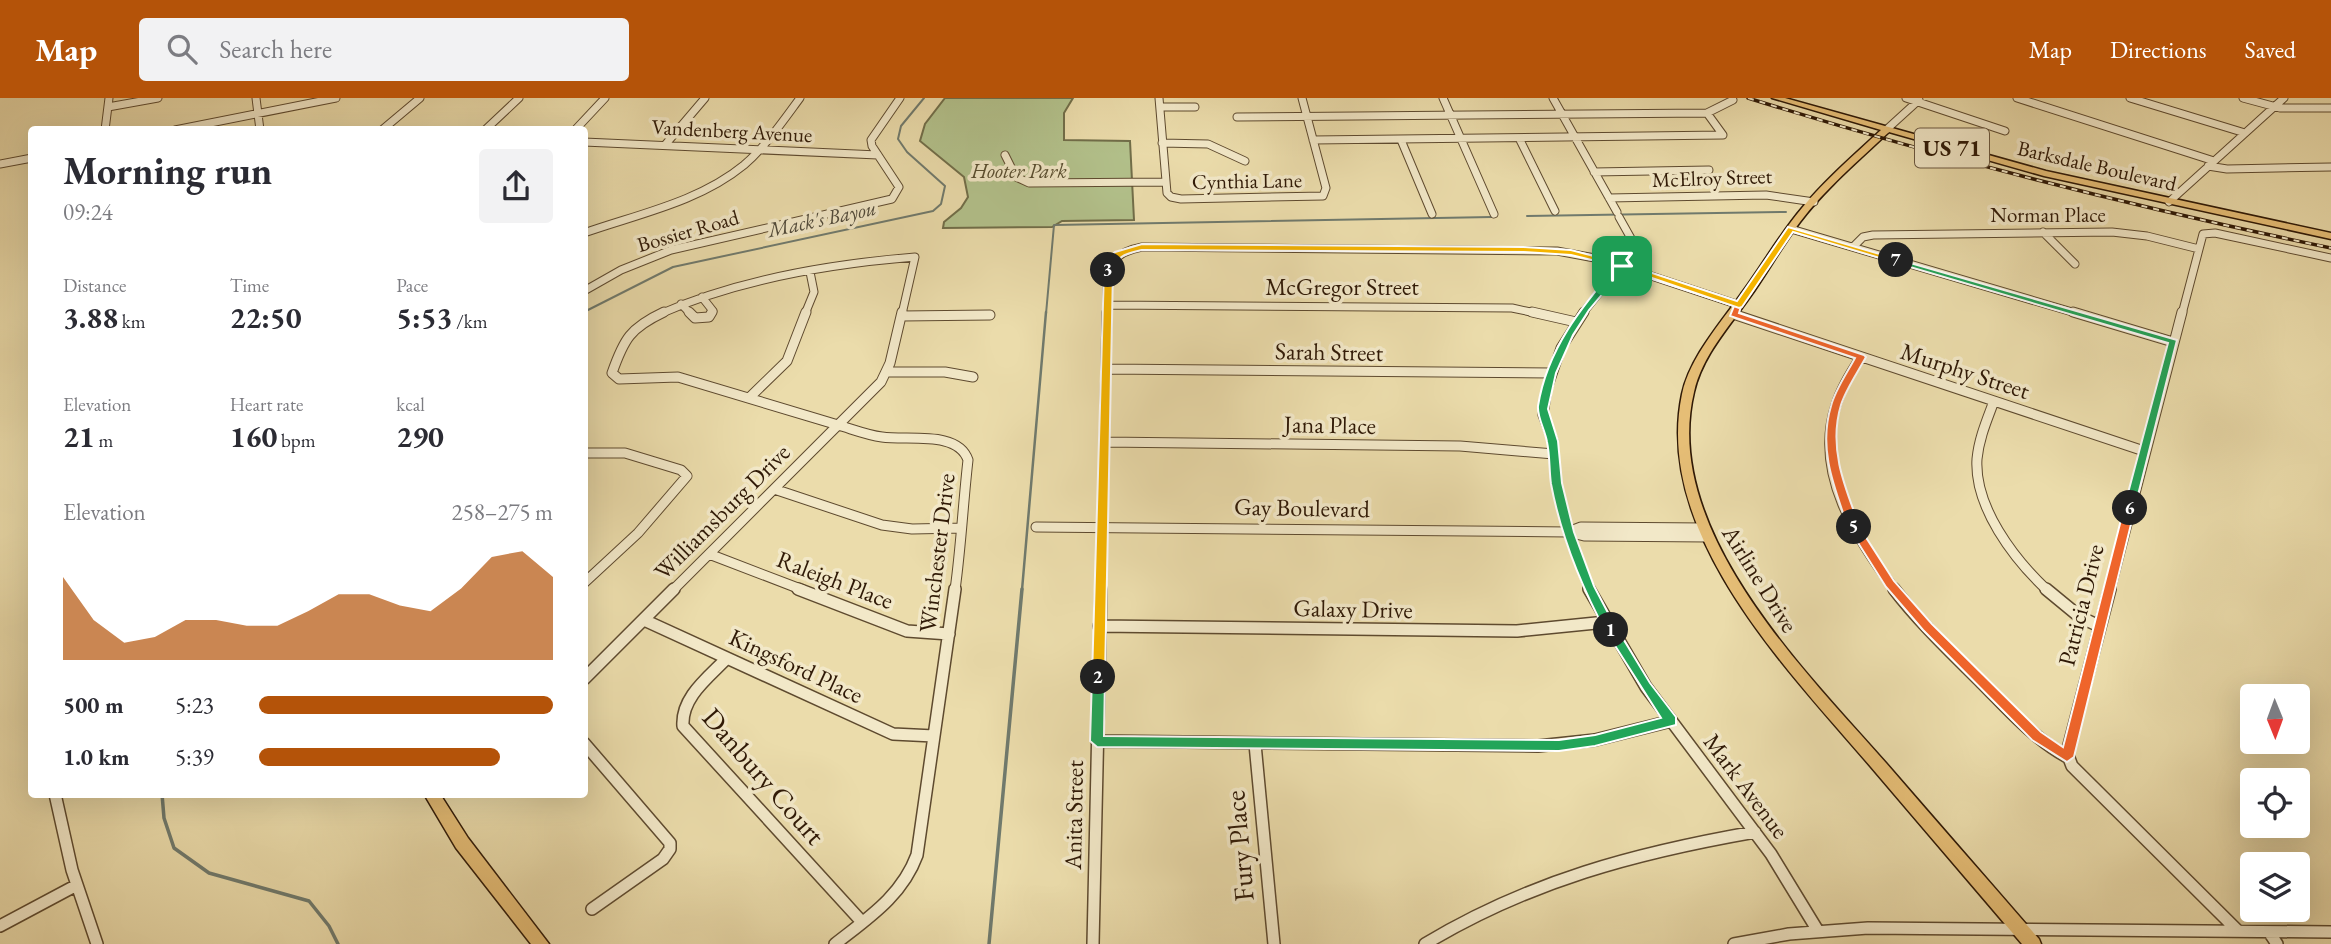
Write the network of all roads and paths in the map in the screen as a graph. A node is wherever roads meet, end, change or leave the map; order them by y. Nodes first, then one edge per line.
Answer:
1 (109, 98) edge
2 (158, 98) edge
3 (257, 98) edge
4 (335, 98) edge
5 (419, 98) edge
6 (519, 98) edge
7 (605, 98) edge
8 (705, 98) edge
9 (800, 98) edge
10 (900, 98) edge
11 (1159, 98) edge
12 (1302, 98) edge
13 (1443, 98) edge
14 (1553, 98) edge
15 (1776, 98) edge
16 (1906, 98) edge
17 (2017, 98) edge
18 (2130, 98) edge
19 (2243, 98) edge
20 (2284, 98) edge
21 (1733, 100) dead end
22 (1920, 100) edge
23 (108, 107) junction
24 (1160, 107) junction
25 (1195, 107) dead end
26 (2274, 107) junction
27 (2331, 108) edge
28 (258, 113) junction
29 (1707, 113) junction
30 (1562, 114) junction
31 (1451, 115) junction
32 (1306, 116) junction
33 (1237, 117) dead end
34 (106, 126) edge
35 (195, 126) edge
36 (260, 126) edge
37 (387, 126) edge
38 (489, 126) edge
39 (579, 126) edge
40 (1886, 130) junction
41 (2005, 131) dead end
42 (2245, 133) junction
43 (1519, 138) junction
44 (1575, 138) junction
45 (1461, 139) junction
46 (1313, 140) junction
47 (1401, 140) junction
48 (588, 142) edge
49 (1163, 143) junction
50 (665, 145) junction
51 (758, 150) junction
52 (878, 155) junction
53 (1005, 155) dead end
54 (28, 159) edge
55 (1245, 161) dead end
56 (0, 164) edge
57 (2211, 164) junction
58 (2331, 167) edge
59 (1709, 170) dead end
60 (1594, 172) junction
61 (1166, 183) junction
62 (1609, 198) junction
63 (1814, 202) junction
64 (2169, 202) junction
65 (1555, 211) dead end
66 (1432, 214) dead end
67 (1494, 214) dead end
68 (1791, 229) junction
69 (588, 232) edge
70 (2043, 232) junction
71 (1895, 236) junction
72 (2331, 236) edge
73 (1142, 247) joint
74 (1853, 247) junction
75 (2199, 248) junction
76 (1875, 254) junction
77 (2331, 258) edge
78 (2075, 264) dead end
79 (1622, 266) junction
80 (810, 272) junction
81 (588, 288) edge
82 (702, 297) junction
83 (681, 304) junction
84 (1107, 305) junction
85 (1736, 309) junction
86 (990, 315) dead end
87 (902, 316) junction
88 (1576, 322) junction
89 (2173, 342) junction
90 (1861, 357) junction
91 (1107, 369) junction
92 (887, 373) junction
93 (1551, 373) junction
94 (973, 377) dead end
95 (615, 378) joint
96 (750, 398) junction
97 (1994, 401) junction
98 (838, 425) junction
99 (1105, 442) junction
100 (2144, 451) junction
101 (588, 453) edge
102 (1554, 454) junction
103 (774, 489) junction
104 (1036, 527) dead end
105 (1102, 527) junction
106 (961, 528) junction
107 (1568, 532) junction
108 (1706, 533) junction
109 (709, 554) junction
110 (588, 579) edge
111 (643, 620) junction
112 (1606, 622) junction
113 (1100, 626) junction
114 (2099, 626) junction
115 (949, 634) junction
116 (727, 658) junction
117 (588, 675) edge
118 (1671, 721) junction
119 (934, 736) junction
120 (1097, 741) junction
121 (1255, 744) junction
122 (588, 748) edge
123 (2067, 757) junction
124 (56, 798) edge
125 (434, 798) edge
126 (1755, 832) junction
127 (75, 886) junction
128 (592, 909) dead end
129 (862, 922) junction
130 (0, 926) edge
131 (2019, 928) junction
132 (1818, 931) junction
133 (2238, 932) junction
134 (2269, 932) junction
135 (2331, 932) edge
136 (1742, 943) edge
137 (97, 944) edge
138 (541, 944) edge
139 (835, 944) edge
140 (1093, 944) edge
141 (1274, 944) edge
142 (1425, 944) edge
143 (2033, 944) edge
144 (2277, 944) edge

1 - 23 street
2 - 23 street
3 - 28 street
4 - 28 street
5 - 37 street
6 - 38 street
7 - 39 street
8 - 50 street
9 - 51 street
10 - 52 street
11 - 24 street
12 - 32 street
13 - 31 street
14 - 30 street
15 - 40 main road, Barksdale Boulevard / US 71
16 - 22 street
17 - 57 street
18 - 42 street
19 - 26 street
20 - 26 street
21 - 29 street
22 - 40 street
22 - 41 street
23 - 34 street
24 - 25 street
24 - 49 street
26 - 27 street
26 - 42 street
28 - 35 street
28 - 36 street
29 - 30 street
29 - 44 street
30 - 31 street
30 - 44 street
31 - 32 street
31 - 45 street
32 - 33 street
32 - 46 street
40 - 63 main road, Airline Drive
40 - 64 main road, Barksdale Boulevard / US 71
42 - 57 street
43 - 44 street
43 - 45 street
43 - 65 street
44 - 60 street
45 - 47 street
45 - 67 street
46 - 47 street
46 - 61 street, Cynthia Lane
47 - 66 street
48 - 50 street, Vandenberg Avenue
49 - 55 street
49 - 61 street
50 - 51 street, Vandenberg Avenue
51 - 52 street, Vandenberg Avenue
51 - 69 street
52 - 81 street, Bossier Road
53 - 61 street
54 - 56 street
57 - 58 street
57 - 64 street
59 - 60 street
60 - 62 street
62 - 63 street, McElroy Street
62 - 79 street, Mark Avenue
63 - 68 main road, Airline Drive
64 - 72 main road, Barksdale Boulevard / US 71
68 - 74 street
68 - 85 main road, Airline Drive
70 - 71 street, Norman Place
70 - 75 street, Norman Place
70 - 78 street
71 - 74 street, Norman Place
71 - 76 street
73 - 79 street, Murphy Street
73 - 84 street, Anita Street
74 - 76 street
75 - 77 street, Patricia Drive
75 - 89 street, Patricia Drive
76 - 89 street
79 - 85 street, Murphy Street
79 - 88 street, Mark Avenue
80 - 82 street, Williamsburg Drive
80 - 87 street, Williamsburg Drive
80 - 96 street
82 - 83 street, Williamsburg Drive
82 - 83 street
83 - 95 street, Williamsburg Drive
84 - 88 street, McGregor Street
84 - 91 street, Anita Street
85 - 90 street, Murphy Street
85 - 108 main road, Airline Drive
86 - 87 street
87 - 92 street, Williamsburg Drive
88 - 93 street, Mark Avenue
89 - 100 street, Patricia Drive
90 - 97 street, Murphy Street
90 - 123 street
91 - 93 street, Sarah Street
91 - 99 street, Anita Street
92 - 94 street
92 - 98 street, Williamsburg Drive
93 - 102 street, Mark Avenue
95 - 96 street, Winchester Drive
96 - 98 street, Winchester Drive
97 - 100 street, Murphy Street
97 - 114 street
98 - 103 street, Williamsburg Drive
98 - 106 street, Winchester Drive
99 - 102 street, Jana Place
99 - 105 street, Anita Street
100 - 114 street, Patricia Drive
101 - 110 street
102 - 107 street, Mark Avenue
103 - 106 street
103 - 109 street, Williamsburg Drive
104 - 105 street, Gay Boulevard
105 - 107 street, Gay Boulevard
105 - 113 street, Anita Street
106 - 115 street, Winchester Drive
107 - 108 street, Gay Boulevard
107 - 112 street, Mark Avenue
108 - 131 main road, Airline Drive
109 - 111 street, Williamsburg Drive
109 - 115 street, Raleigh Place
111 - 116 street, Kingsford Place
111 - 117 street, Williamsburg Drive
112 - 113 street, Galaxy Drive
112 - 118 street, Mark Avenue
113 - 120 street, Anita Street
114 - 123 street, Patricia Drive
115 - 119 street, Winchester Drive
116 - 119 street, Kingsford Place
116 - 129 street, Danbury Court
118 - 121 street
118 - 126 street, Mark Avenue
119 - 129 street, Winchester Drive
120 - 121 street
120 - 140 street, Anita Street
121 - 141 street, Fury Place
122 - 128 street
123 - 133 street
124 - 127 street
125 - 138 main road
126 - 132 street, Mark Avenue
126 - 142 street
127 - 130 street
127 - 137 street
129 - 139 street, Winchester Drive
131 - 132 street
131 - 133 street
131 - 143 main road, Airline Drive
132 - 136 street
133 - 134 street
134 - 135 street
134 - 144 street

